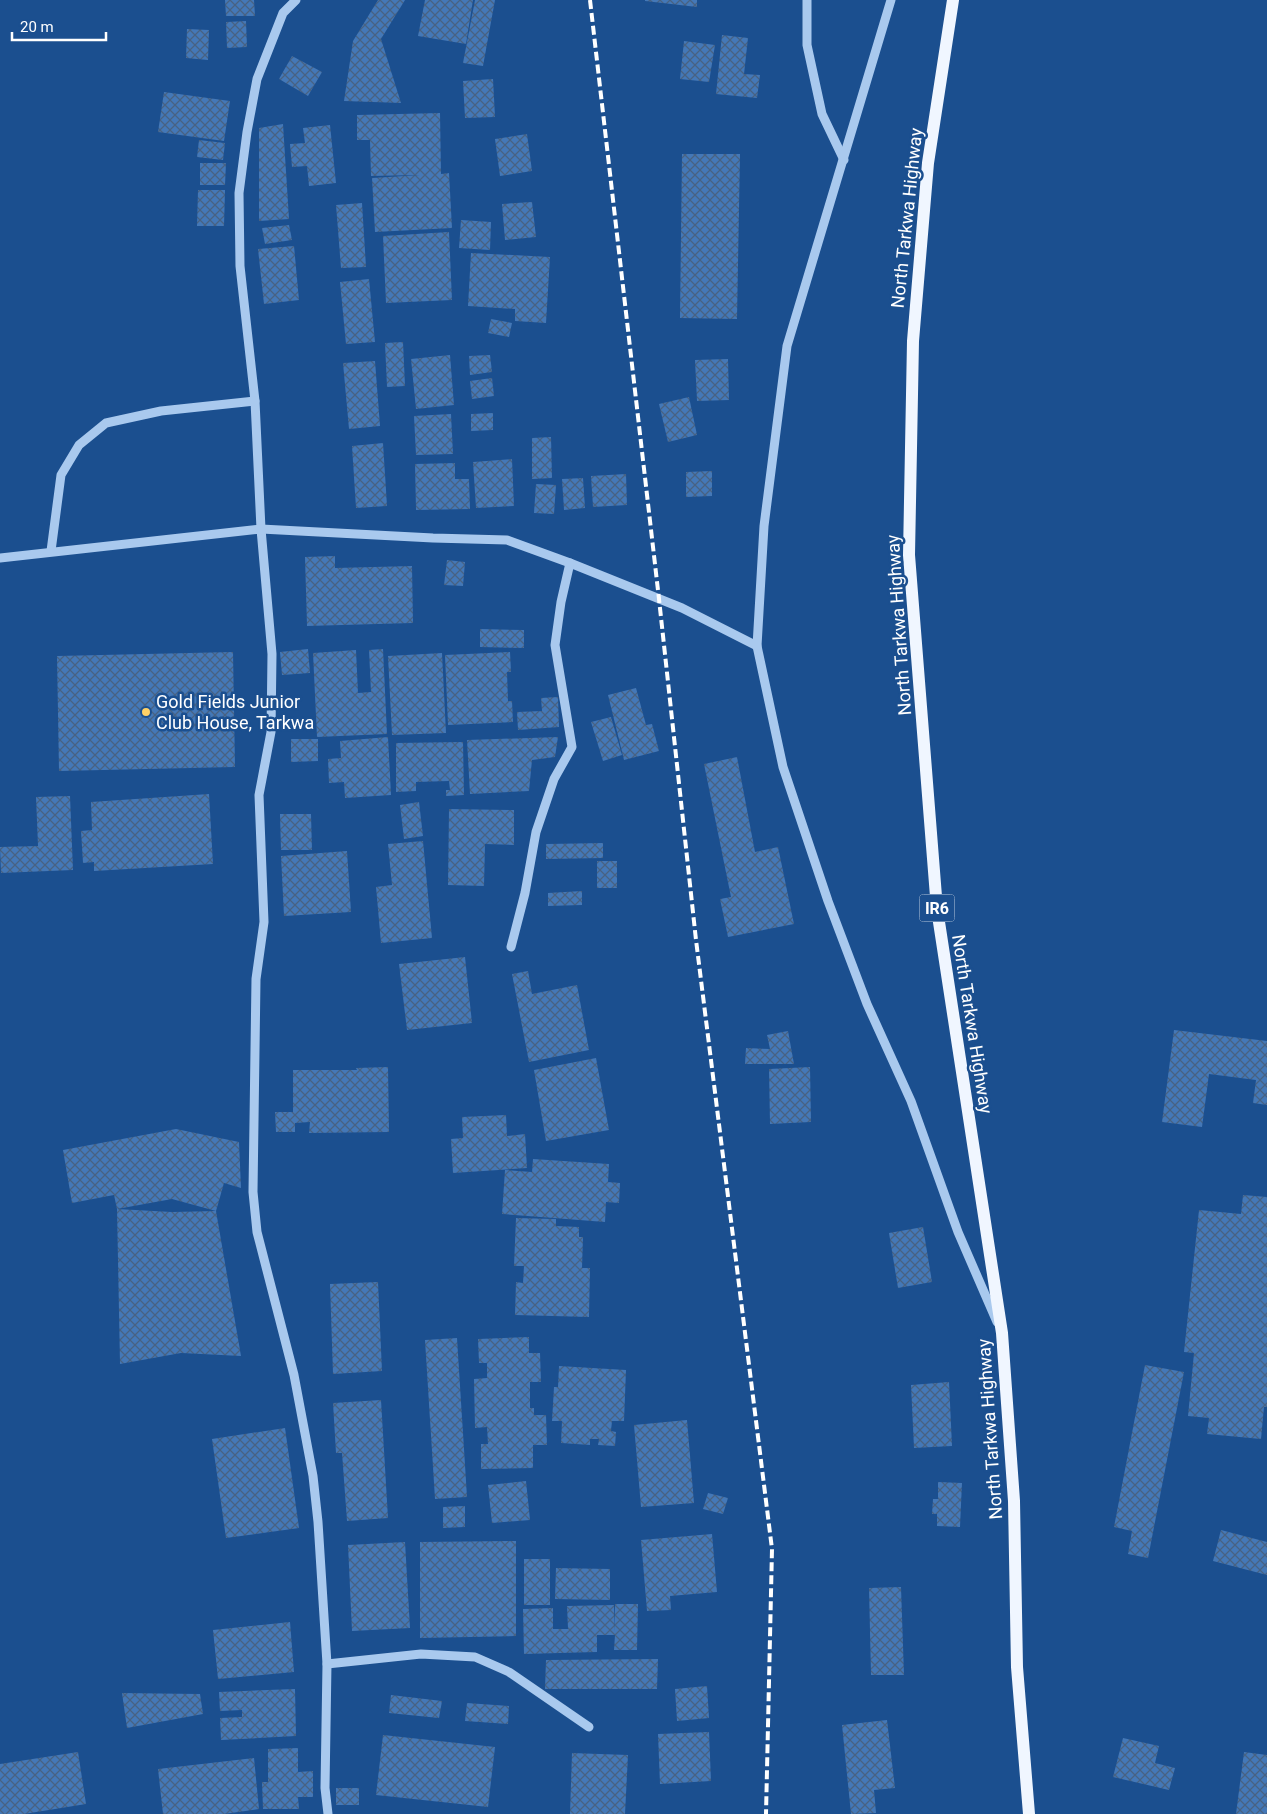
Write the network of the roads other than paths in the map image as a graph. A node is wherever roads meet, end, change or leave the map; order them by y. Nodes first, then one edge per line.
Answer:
1 (296, 0) edge
2 (806, 0) edge
3 (892, 0) edge
4 (953, 0) edge
5 (844, 160) junction
6 (255, 401) junction
7 (261, 529) junction
8 (51, 552) junction
9 (0, 558) edge
10 (570, 563) junction
11 (757, 646) junction
12 (511, 947) dead end
13 (1002, 1333) junction
14 (327, 1664) junction
15 (589, 1727) dead end
16 (328, 1814) edge
17 (1029, 1814) edge

1 - 6 street
2 - 5 street
3 - 5 street
4 - 13 main road, North Tarkwa Highway / IR6
5 - 11 street
6 - 7 street
6 - 8 street
7 - 8 street
7 - 10 street
7 - 14 street
8 - 9 street
10 - 11 street
10 - 12 street
11 - 13 street
13 - 17 main road, North Tarkwa Highway / IR6
14 - 15 street
14 - 16 street

